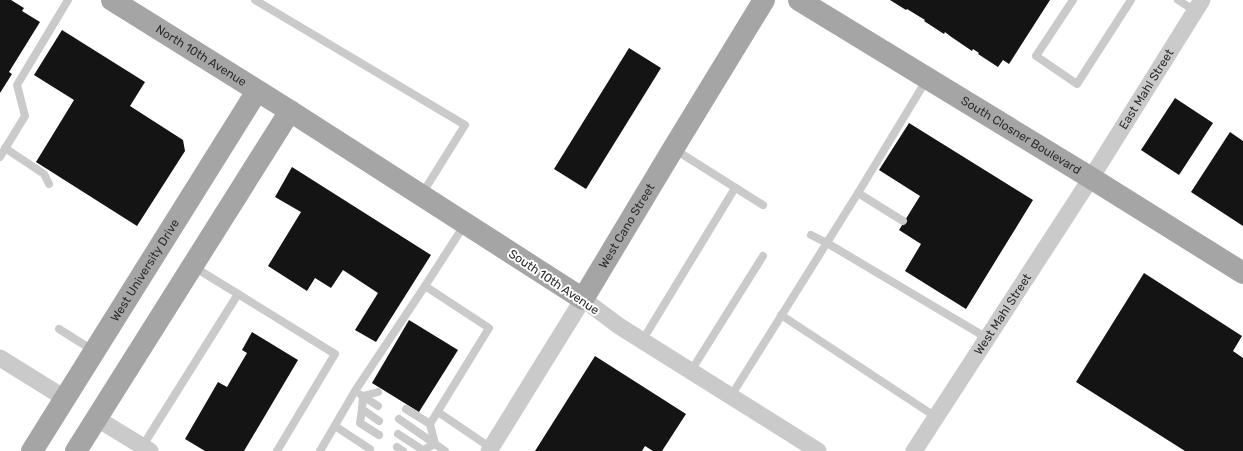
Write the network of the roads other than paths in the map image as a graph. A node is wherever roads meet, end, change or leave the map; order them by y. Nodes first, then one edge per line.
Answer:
1 (68, 0) edge
2 (114, 0) edge
3 (255, 0) edge
4 (764, 0) edge
5 (799, 0) edge
6 (1073, 0) edge
7 (1131, 0) edge
8 (1178, 0) edge
9 (1198, 6) edge
10 (928, 78) junction
11 (257, 90) junction
12 (290, 111) junction
13 (5, 148) junction
14 (673, 149) junction
15 (0, 157) edge
16 (1091, 178) junction
17 (49, 184) dead end
18 (735, 188) junction
19 (858, 193) junction
20 (421, 195) junction
21 (763, 205) dead end
22 (902, 220) dead end
23 (465, 224) junction
24 (811, 235) dead end
25 (827, 243) junction
26 (763, 256) dead end
27 (192, 266) junction
28 (1243, 273) edge
29 (424, 286) junction
30 (238, 294) junction
31 (583, 299) junction
32 (781, 315) junction
33 (59, 329) dead end
34 (987, 338) junction
35 (642, 341) junction
36 (95, 351) junction
37 (0, 358) edge
38 (691, 371) junction
39 (355, 391) junction
40 (378, 392) dead end
41 (363, 396) junction
42 (731, 396) junction
43 (66, 399) junction
44 (378, 406) dead end
45 (362, 409) junction
46 (406, 409) dead end
47 (438, 412) junction
48 (936, 417) junction
49 (96, 418) junction
50 (399, 419) dead end
51 (379, 421) dead end
52 (430, 424) junction
53 (335, 426) junction
54 (398, 434) dead end
55 (379, 435) dead end
56 (435, 444) junction
57 (146, 449) edge
58 (370, 449) dead end
59 (490, 449) edge
60 (32, 451) edge
61 (76, 451) edge
62 (277, 451) edge
63 (320, 451) edge
64 (422, 451) edge
65 (445, 451) edge
66 (818, 451) edge
67 (914, 451) edge

1 - 13 lane
2 - 11 main road, North 10th Avenue
3 - 20 lane
4 - 14 main road, West Cano Street
5 - 10 main road, South Closner Boulevard
6 - 7 lane
8 - 9 lane
9 - 16 street, East Mahl Street
10 - 16 main road, South Closner Boulevard
10 - 19 lane
11 - 12 main road, North 10th Avenue
11 - 36 main road, West University Drive
12 - 20 main road, South 10th Avenue
12 - 27 main road
13 - 15 lane
13 - 17 lane
14 - 18 lane
14 - 31 main road, West Cano Street
16 - 28 main road, South Closner Boulevard
16 - 34 street, West Mahl Street
18 - 21 lane
18 - 35 lane
19 - 22 lane
19 - 25 lane
20 - 23 main road, South 10th Avenue
23 - 29 lane
23 - 31 main road, South 10th Avenue
24 - 25 lane
25 - 32 lane
25 - 34 lane
26 - 38 lane
27 - 30 lane
27 - 49 main road
29 - 39 lane
29 - 47 lane
30 - 57 lane
30 - 62 lane
31 - 35 street, South 10th Avenue
31 - 59 street, West Cano Street
32 - 42 lane
32 - 48 lane
33 - 36 lane
34 - 48 street, West Mahl Street
35 - 38 street, South 10th Avenue
36 - 43 main road, West University Drive
37 - 43 street
38 - 42 street, South 10th Avenue
39 - 41 lane
39 - 53 lane
40 - 41 lane
41 - 44 lane
41 - 45 lane
42 - 66 street, South 10th Avenue
43 - 60 main road, West University Drive
45 - 51 lane
45 - 55 lane
46 - 52 lane
47 - 52 lane
47 - 59 lane
48 - 67 street, West Mahl Street
49 - 57 street
49 - 61 main road
50 - 56 lane
52 - 56 lane
53 - 58 lane
53 - 63 lane
54 - 64 lane
56 - 64 lane
56 - 65 lane

